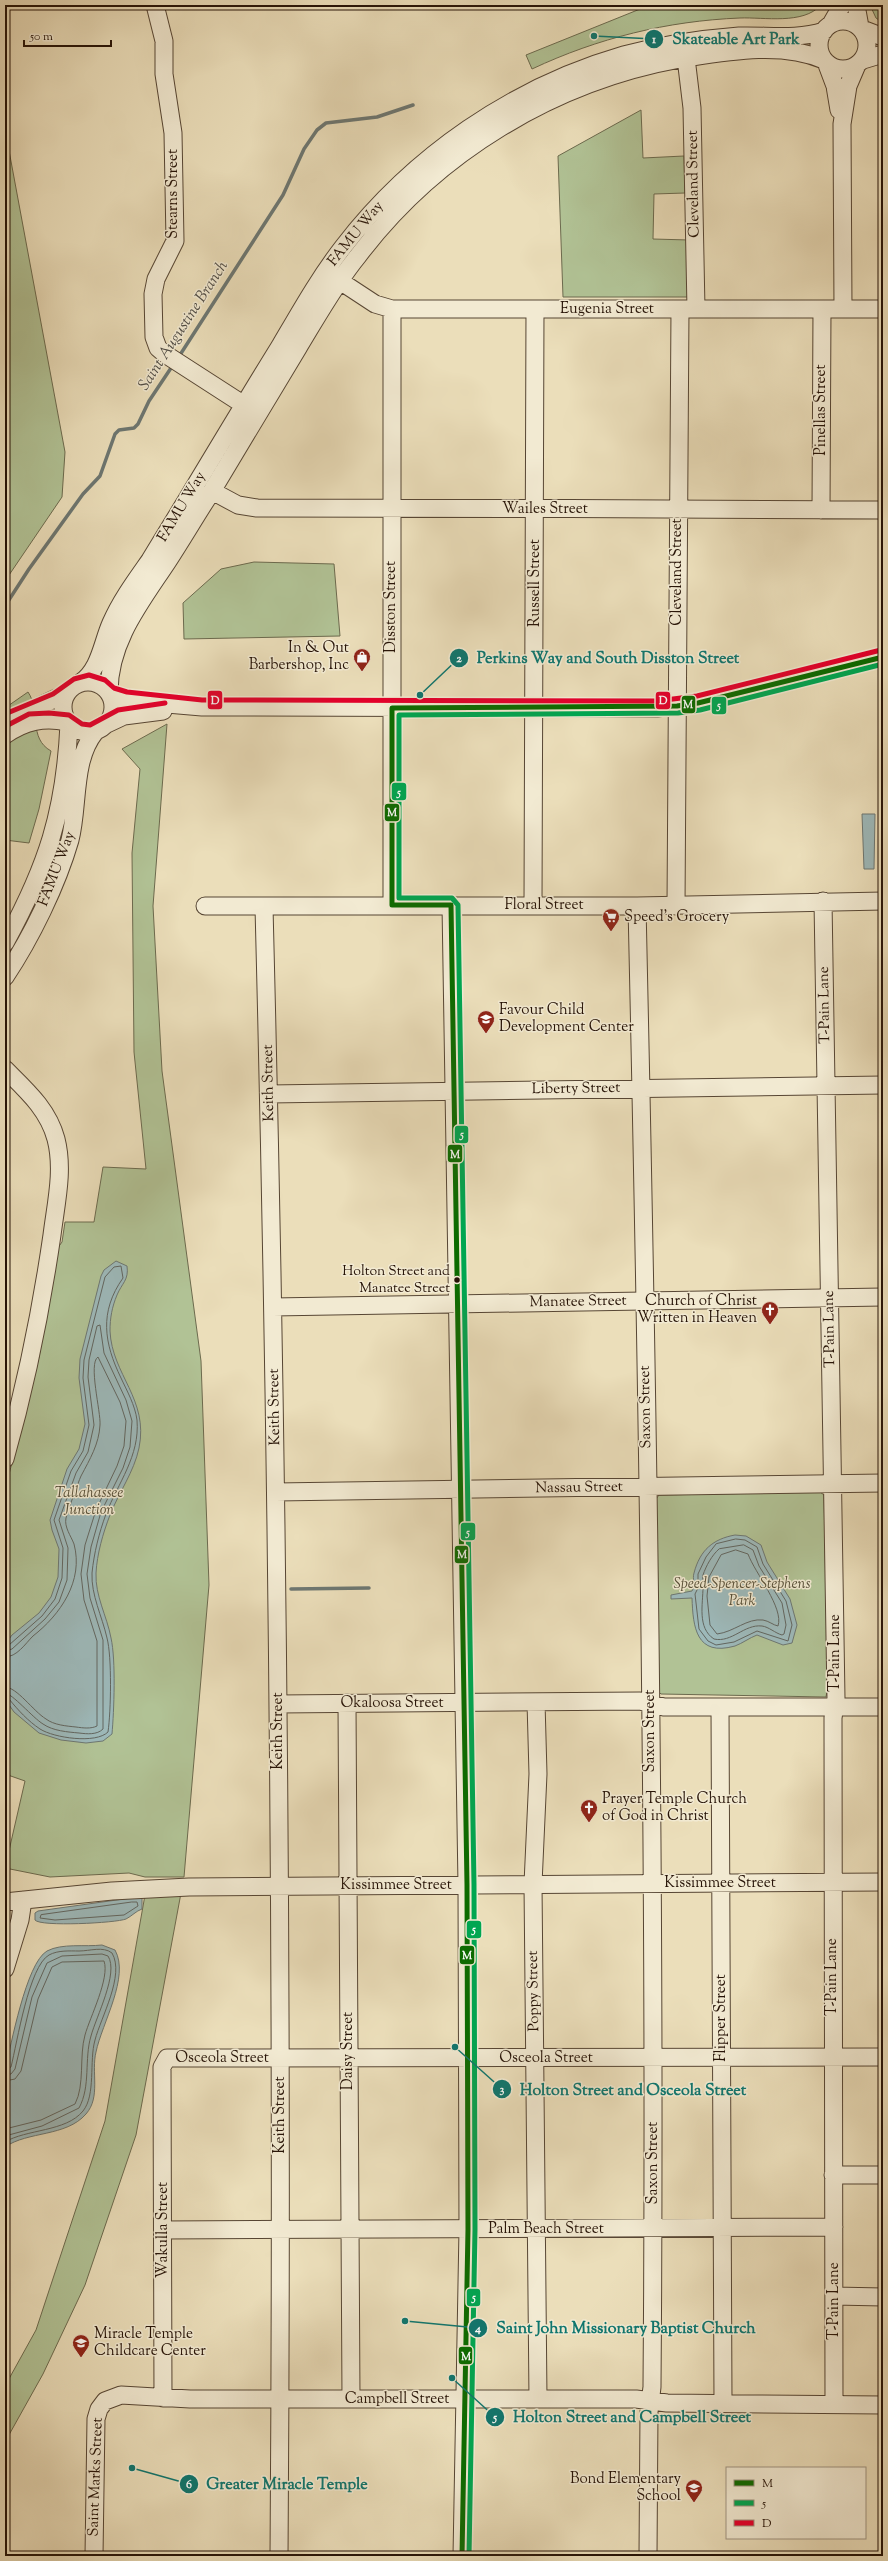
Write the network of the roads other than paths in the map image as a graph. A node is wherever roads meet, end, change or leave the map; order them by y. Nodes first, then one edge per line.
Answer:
1 (155, 5) edge
2 (842, 5) edge
3 (856, 5) edge
4 (828, 27) junction
5 (861, 28) junction
6 (883, 37) edge
7 (883, 54) edge
8 (686, 58) junction
9 (825, 61) junction
10 (860, 62) junction
11 (842, 124) junction
12 (340, 281) junction
13 (392, 309) junction
14 (535, 309) junction
15 (688, 309) junction
16 (822, 309) junction
17 (843, 309) junction
18 (883, 310) edge
19 (244, 405) junction
20 (212, 490) junction
21 (678, 507) junction
22 (390, 508) junction
23 (535, 510) junction
24 (821, 510) junction
25 (883, 510) edge
26 (883, 657) edge
27 (73, 688) junction
28 (109, 693) junction
29 (677, 706) junction
30 (202, 707) junction
31 (392, 708) junction
32 (535, 709) junction
33 (5, 722) edge
34 (68, 723) junction
35 (101, 728) junction
36 (5, 734) edge
37 (823, 901) junction
38 (883, 901) edge
39 (392, 905) junction
40 (451, 905) junction
41 (533, 905) junction
42 (206, 906) dead end
43 (637, 906) junction
44 (676, 906) junction
45 (264, 907) junction
46 (5, 943) edge
47 (5, 977) edge
48 (5, 1069) edge
49 (883, 1085) edge
50 (826, 1086) junction
51 (640, 1089) junction
52 (454, 1091) junction
53 (269, 1094) junction
54 (883, 1297) edge
55 (830, 1298) junction
56 (645, 1301) junction
57 (457, 1304) junction
58 (273, 1307) junction
59 (5, 1459) edge
60 (883, 1483) edge
61 (833, 1484) junction
62 (648, 1487) junction
63 (462, 1490) junction
64 (276, 1492) junction
65 (464, 1702) junction
66 (536, 1702) junction
67 (346, 1703) junction
68 (650, 1703) junction
69 (278, 1704) junction
70 (720, 1707) junction
71 (834, 1707) junction
72 (883, 1707) edge
73 (721, 1882) junction
74 (832, 1882) junction
75 (883, 1882) edge
76 (651, 1883) junction
77 (467, 1884) junction
78 (533, 1884) junction
79 (347, 1885) junction
80 (279, 1886) junction
81 (23, 1900) junction
82 (5, 1902) edge
83 (5, 1968) edge
84 (348, 2057) junction
85 (653, 2057) junction
86 (720, 2057) junction
87 (833, 2057) junction
88 (883, 2057) edge
89 (280, 2058) junction
90 (468, 2058) junction
91 (535, 2058) junction
92 (164, 2062) joint
93 (833, 2174) junction
94 (883, 2174) edge
95 (834, 2227) junction
96 (654, 2228) junction
97 (722, 2228) junction
98 (468, 2229) junction
99 (535, 2229) junction
100 (163, 2230) junction
101 (279, 2230) junction
102 (348, 2230) junction
103 (834, 2296) junction
104 (883, 2297) edge
105 (163, 2398) junction
106 (280, 2398) junction
107 (351, 2398) junction
108 (464, 2399) junction
109 (538, 2400) junction
110 (105, 2401) joint
111 (650, 2401) junction
112 (723, 2402) junction
113 (834, 2404) junction
114 (883, 2405) edge
115 (94, 2556) edge
116 (280, 2556) edge
117 (462, 2556) edge
118 (648, 2556) edge

1 - 19 street, Stearns Street
2 - 4 street
3 - 5 street
4 - 5 street, FAMU Way
4 - 9 street
4 - 19 street, FAMU Way
5 - 6 street, FAMU Way
5 - 10 street
7 - 10 street, FAMU Way
8 - 9 street, FAMU Way
8 - 12 street, FAMU Way
8 - 15 street, Cleveland Street
9 - 10 street, FAMU Way
9 - 11 street
10 - 11 street
11 - 17 street
12 - 13 street, Eugenia Street
12 - 20 street, FAMU Way
13 - 14 street, Eugenia Street
13 - 22 street, Disston Street
14 - 15 street, Eugenia Street
14 - 23 street, Russell Street
15 - 16 street, Eugenia Street
15 - 21 street, Cleveland Street
16 - 17 street, Eugenia Street
16 - 24 street, Pinellas Street
17 - 18 street, Eugenia Street
19 - 27 street, FAMU Way
20 - 22 street, Wailes Street
20 - 28 street, FAMU Way
21 - 23 street, Wailes Street
21 - 24 street, Wailes Street
21 - 29 street, Cleveland Street
22 - 23 street, Wailes Street
22 - 31 street, Disston Street
23 - 32 street, Russell Street
24 - 25 street, Wailes Street
26 - 29 street
27 - 28 street
27 - 33 street
27 - 34 street, FAMU Way
28 - 30 street
28 - 35 street, FAMU Way
29 - 32 street
29 - 44 street, Cleveland Street
30 - 31 street
30 - 35 street
31 - 32 street
31 - 39 street, Disston Street
32 - 41 street, Russell Street
34 - 35 street
34 - 36 street
34 - 46 street, FAMU Way
35 - 47 street, FAMU Way
37 - 38 street, Floral Street
37 - 44 street, Floral Street
37 - 50 street, T-Pain Lane
39 - 40 street, Floral Street
39 - 45 street, Floral Street
40 - 41 street, Floral Street
40 - 52 street
41 - 43 street, Floral Street
42 - 45 street, Floral Street
43 - 44 street, Floral Street
43 - 51 street, Saxon Street
45 - 53 street, Keith Street
48 - 59 street
49 - 50 street, Liberty Street
50 - 51 street, Liberty Street
50 - 55 street, T-Pain Lane
51 - 52 street, Liberty Street
51 - 56 street, Saxon Street
52 - 53 street, Liberty Street
52 - 57 street
53 - 58 street, Keith Street
54 - 55 street, Manatee Street
55 - 56 street, Manatee Street
55 - 61 street, T-Pain Lane
56 - 57 street, Manatee Street
56 - 62 street, Saxon Street
57 - 58 street, Manatee Street
57 - 63 street
58 - 64 street, Keith Street
60 - 61 street, Nassau Street
61 - 62 street, Nassau Street
61 - 71 street, T-Pain Lane
62 - 63 street, Nassau Street
62 - 68 street, Saxon Street
63 - 64 street, Nassau Street
63 - 65 street
64 - 69 street, Keith Street
65 - 66 street, Okaloosa Street
65 - 67 street, Okaloosa Street
65 - 77 street
66 - 68 street, Okaloosa Street
66 - 78 street, Poppy Street
67 - 69 street, Okaloosa Street
67 - 79 street, Daisy Street
68 - 70 street, Okaloosa Street
68 - 76 street, Saxon Street
69 - 80 street, Keith Street
70 - 71 street, Okaloosa Street
70 - 73 street, Flipper Street
71 - 72 street, Okaloosa Street
71 - 74 street, T-Pain Lane
73 - 74 street, Kissimmee Street
73 - 76 street, Kissimmee Street
73 - 86 street, Flipper Street
74 - 75 street, Kissimmee Street
74 - 87 street, T-Pain Lane
76 - 78 street, Kissimmee Street
76 - 85 street, Saxon Street
77 - 78 street, Kissimmee Street
77 - 79 street, Kissimmee Street
77 - 90 street
78 - 91 street, Poppy Street
79 - 80 street, Kissimmee Street
79 - 84 street, Daisy Street
80 - 81 street, Kissimmee Street
80 - 89 street, Keith Street
81 - 82 street, Kissimmee Street
81 - 83 street
84 - 89 street, Osceola Street
84 - 90 street, Osceola Street
84 - 102 street, Daisy Street
85 - 86 street, Osceola Street
85 - 91 street, Osceola Street
85 - 96 street, Saxon Street
86 - 87 street, Osceola Street
86 - 97 street, Flipper Street
87 - 88 street, Osceola Street
87 - 93 street, T-Pain Lane
89 - 92 street, Osceola Street
89 - 101 street, Keith Street
90 - 91 street, Osceola Street
90 - 98 street
91 - 99 street, Poppy Street
92 - 100 street, Wakulla Street
93 - 94 street
93 - 95 street, T-Pain Lane
95 - 97 street, Palm Beach Street
95 - 103 street, T-Pain Lane
96 - 97 street, Palm Beach Street
96 - 99 street, Palm Beach Street
96 - 111 street, Saxon Street
97 - 112 street, Flipper Street
98 - 99 street, Palm Beach Street
98 - 102 street, Palm Beach Street
98 - 108 street
99 - 109 street, Poppy Street
100 - 101 street, Palm Beach Street
100 - 105 street, Wakulla Street
101 - 102 street, Palm Beach Street
101 - 106 street, Keith Street
102 - 107 street, Daisy Street
103 - 104 street
103 - 113 street, T-Pain Lane
105 - 106 street, Campbell Street
105 - 110 street, Campbell Street
106 - 107 street, Campbell Street
106 - 116 street, Keith Street
107 - 108 street, Campbell Street
108 - 109 street, Campbell Street
108 - 117 street
109 - 111 street, Campbell Street
110 - 115 street, Saint Marks Street
111 - 112 street, Campbell Street
111 - 118 street, Saxon Street
112 - 113 street, Campbell Street
113 - 114 street, Campbell Street

